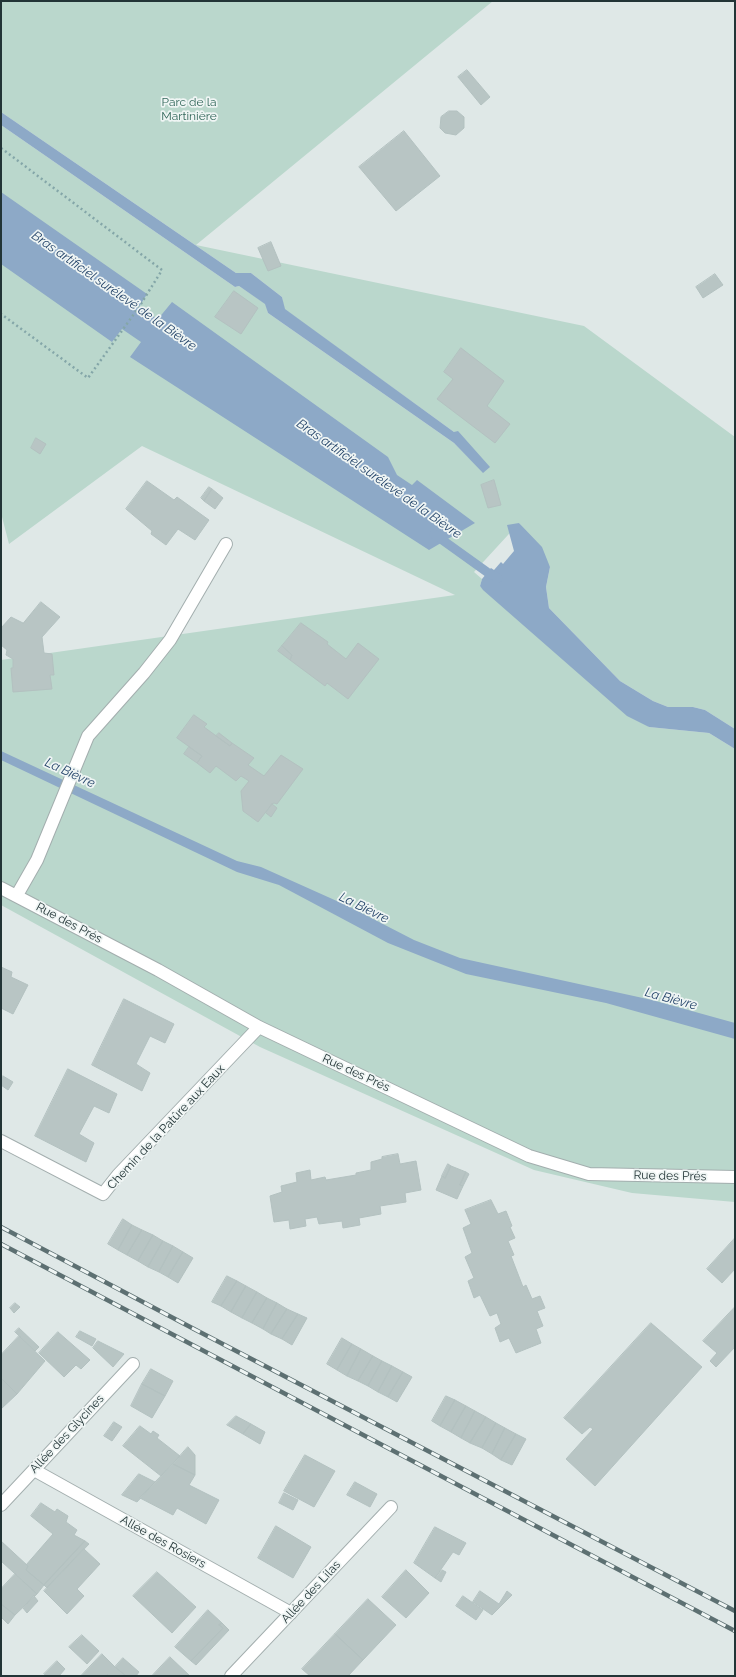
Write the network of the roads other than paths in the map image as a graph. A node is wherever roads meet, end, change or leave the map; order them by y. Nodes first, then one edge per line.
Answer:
1 (226, 544) dead end
2 (1, 888) edge
3 (17, 895) junction
4 (259, 1027) junction
5 (1, 1141) edge
6 (735, 1177) edge
7 (133, 1364) dead end
8 (34, 1470) junction
9 (1, 1505) edge
10 (391, 1508) dead end
11 (291, 1613) junction
12 (231, 1676) edge

1 - 3 street
2 - 3 street, Rue des Prés
3 - 4 street, Rue des Prés
4 - 5 street, Chemin de la Patûre aux Eaux
4 - 6 street, Rue des Prés
7 - 8 street, Allée des Glycines
8 - 9 street, Allée des Glycines
8 - 11 street, Allée des Rosiers
10 - 11 street, Allée des Lilas
11 - 12 street, Allée des Lilas

